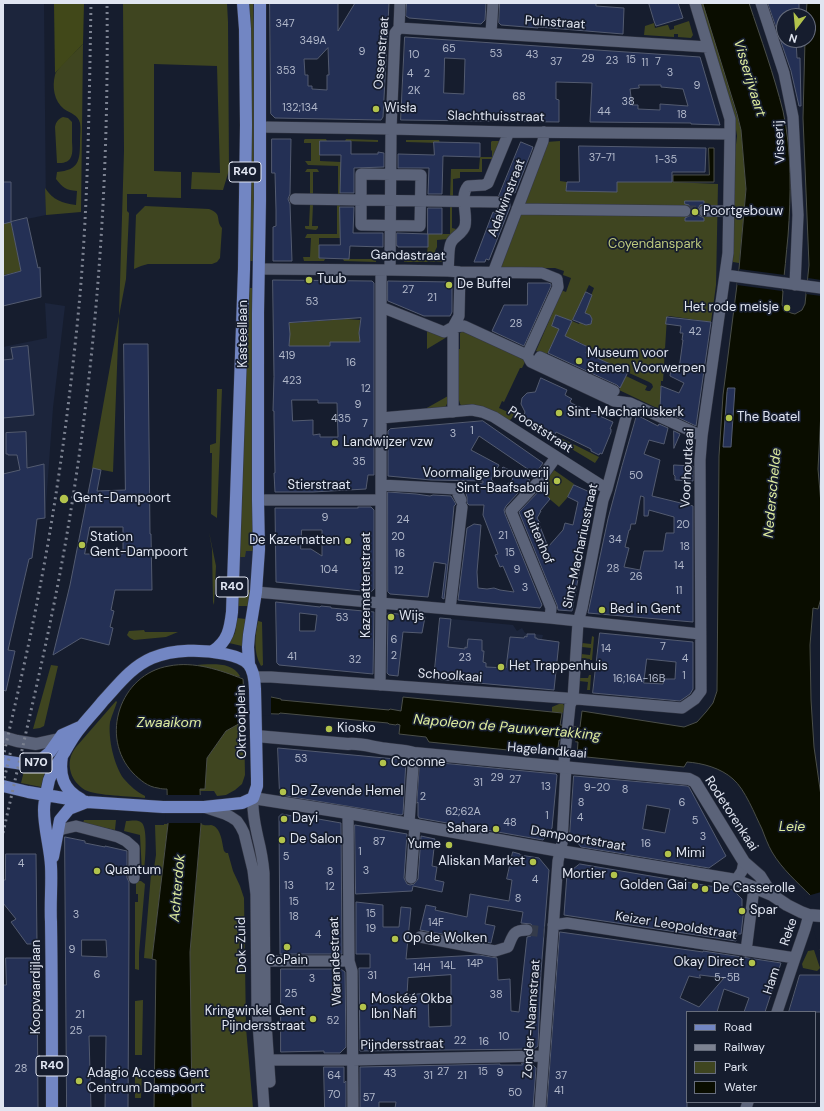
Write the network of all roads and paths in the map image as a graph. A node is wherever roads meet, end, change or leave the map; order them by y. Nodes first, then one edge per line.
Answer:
1 (244, 3) edge
2 (260, 3) edge
3 (400, 3) edge
4 (493, 3) edge
5 (695, 3) edge
6 (761, 3) edge
7 (400, 28) junction
8 (491, 34) junction
9 (708, 47) junction
10 (260, 127) junction
11 (391, 129) junction
12 (509, 132) junction
13 (544, 132) junction
14 (730, 134) junction
15 (391, 175) junction
16 (295, 199) dead end
17 (361, 200) junction
18 (391, 200) junction
19 (421, 201) junction
20 (464, 201) junction
21 (497, 202) tunnel mouth
22 (516, 204) junction
23 (685, 211) tunnel mouth
24 (704, 211) tunnel mouth
25 (729, 211) junction
26 (391, 226) junction
27 (259, 269) junction
28 (386, 270) junction
29 (448, 271) junction
30 (460, 272) junction
31 (493, 273) junction
32 (725, 275) junction
33 (795, 285) junction
34 (821, 288) edge
35 (381, 307) junction
36 (453, 327) junction
37 (527, 354) junction
38 (537, 362) junction
39 (633, 404) junction
40 (453, 412) junction
41 (381, 423) junction
42 (702, 436) junction
43 (556, 457) junction
44 (381, 485) junction
45 (607, 489) junction
46 (258, 500) junction
47 (381, 500) junction
48 (256, 592) junction
49 (381, 603) junction
50 (450, 609) junction
51 (550, 618) junction
52 (578, 622) junction
53 (700, 634) junction
54 (212, 651) junction
55 (249, 664) junction
56 (255, 677) junction
57 (380, 685) junction
58 (571, 702) junction
59 (689, 704) joint
60 (80, 728) junction
61 (256, 736) junction
62 (3, 737) edge
63 (59, 739) junction
64 (414, 753) junction
65 (63, 755) junction
66 (3, 761) edge
67 (566, 761) junction
68 (676, 777) joint
69 (3, 786) edge
70 (46, 795) junction
71 (253, 798) junction
72 (87, 802) junction
73 (204, 807) junction
74 (348, 813) junction
75 (412, 824) junction
76 (58, 827) junction
77 (560, 851) junction
78 (744, 862) junction
79 (51, 865) junction
80 (134, 878) dead end
81 (411, 878) dead end
82 (736, 880) junction
83 (754, 888) junction
84 (772, 895) junction
85 (815, 915) edge
86 (527, 930) tunnel mouth
87 (550, 930) junction
88 (420, 937) dead end
89 (746, 951) junction
90 (794, 958) junction
91 (260, 961) junction
92 (349, 961) junction
93 (777, 1011) edge
94 (543, 1056) junction
95 (265, 1060) junction
96 (352, 1060) junction
97 (52, 1108) edge
98 (264, 1108) edge
99 (271, 1108) edge
100 (353, 1108) edge
101 (540, 1108) edge

1 - 54 main road, Kasteellaan / R40
2 - 10 main road, Kasteellaan / R40
3 - 7 street, Ossenstraat
4 - 8 street
5 - 9 street, Voorhoutkaai
6 - 33 street, Visserij
7 - 8 street, Puinstraat
7 - 11 street, Ossenstraat
8 - 9 street, Puinstraat
9 - 14 street, Voorhoutkaai
10 - 11 street, Slachthuisstraat
10 - 27 main road, Kasteellaan / R40
11 - 12 street, Slachthuisstraat
11 - 15 street, Ossenstraat
12 - 13 street, Slachthuisstraat
12 - 20 street
13 - 14 street, Slachthuisstraat
13 - 22 street, Adalwinstraat
14 - 25 street, Voorhoutkaai
15 - 17 street
15 - 18 street, Ossenstraat
15 - 19 street
16 - 17 street
17 - 18 street
17 - 26 street
18 - 19 street
18 - 26 street, Ossenstraat
19 - 20 street
19 - 26 street
20 - 21 street
20 - 29 street
22 - 23 street
22 - 31 street, Adalwinstraat
24 - 25 street
25 - 32 street, Voorhoutkaai
26 - 28 street, Ossenstraat
27 - 28 street, Gandastraat
27 - 46 main road, Kasteellaan / R40
28 - 29 street, Gandastraat
28 - 35 street, Kazemattenstraat
29 - 30 street, Gandastraat
30 - 31 street, Gandastraat
30 - 36 street
31 - 37 street, Gandastraat
32 - 33 street
32 - 42 street, Voorhoutkaai
33 - 34 street
35 - 36 street
35 - 41 street, Kazemattenstraat
36 - 37 street
36 - 40 street
37 - 38 street
38 - 39 street
38 - 39 street
39 - 42 street
39 - 45 street, Sint-Machariusstraat
40 - 41 street, Prooststraat
40 - 43 street, Prooststraat
41 - 44 street, Kazemattenstraat
42 - 53 street, Voorhoutkaai
43 - 45 street, Prooststraat
43 - 51 street, Buitenhof
44 - 47 street, Kazemattenstraat
44 - 50 street
45 - 52 street, Sint-Machariusstraat
46 - 47 street, Stierstraat
46 - 48 main road, Kasteellaan / R40
47 - 49 street, Kazemattenstraat
48 - 49 street
48 - 55 main road, Kasteellaan / R40
49 - 50 street
49 - 57 street, Kazemattenstraat
50 - 51 street
51 - 52 street
52 - 53 street
52 - 58 street, Sint-Machariusstraat
53 - 59 street, Voorhoutkaai
54 - 55 main road, R40
54 - 60 main road, R40
55 - 56 main road, Oktrooiplein / R40
56 - 57 street, Schoolkaai
56 - 61 main road, Oktrooiplein / R40
57 - 58 street, Schoolkaai
58 - 59 street, Schoolkaai
58 - 67 street, Sint-Machariusstraat
60 - 63 main road, N70
60 - 65 main road, R40
61 - 64 street, Hagelandkaai
61 - 71 main road, Oktrooiplein / R40
62 - 63 street
63 - 66 main road, N70
64 - 67 street, Hagelandkaai
64 - 75 street
65 - 70 main road, R40
65 - 72 main road, R40
67 - 68 street, Hagelandkaai
67 - 77 street, Zonder-Naamstraat
68 - 78 street, Rodetorenkaai
69 - 70 main road, N70
70 - 72 main road, N70
70 - 79 main road, Koopvaardijlaan / R40
71 - 73 main road, R40
71 - 74 street, Dampoortstraat
71 - 91 street, Dok-Zuid
72 - 73 main road, R40
72 - 76 main road, R40
73 - 91 street, Dok-Zuid
74 - 75 street, Dampoortstraat
74 - 92 street, Warandestraat
75 - 77 street, Dampoortstraat
75 - 81 street
76 - 79 main road, Koopvaardijlaan / R40
76 - 80 street
77 - 82 street, Dampoortstraat
77 - 87 street, Zonder-Naamstraat
78 - 82 street
78 - 84 street, Rodetorenkaai
79 - 97 main road, Koopvaardijlaan / R40
82 - 83 street, Dampoortstraat
83 - 84 street, Dampoortstraat
83 - 89 street
84 - 85 street
85 - 90 street, Reke
86 - 88 street
87 - 89 street, Keizer Leopoldstraat
87 - 94 street, Zonder-Naamstraat
89 - 90 street, Keizer Leopoldstraat
90 - 93 street, Ham
91 - 92 street
91 - 95 street, Dok-Zuid
92 - 96 street, Warandestraat
94 - 96 street, Pijndersstraat
94 - 101 street, Zonder-Naamstraat
95 - 96 street, Pijndersstraat
95 - 98 street, Dok-Zuid
95 - 99 street, Dok-Zuid
96 - 100 street, Warandestraat

